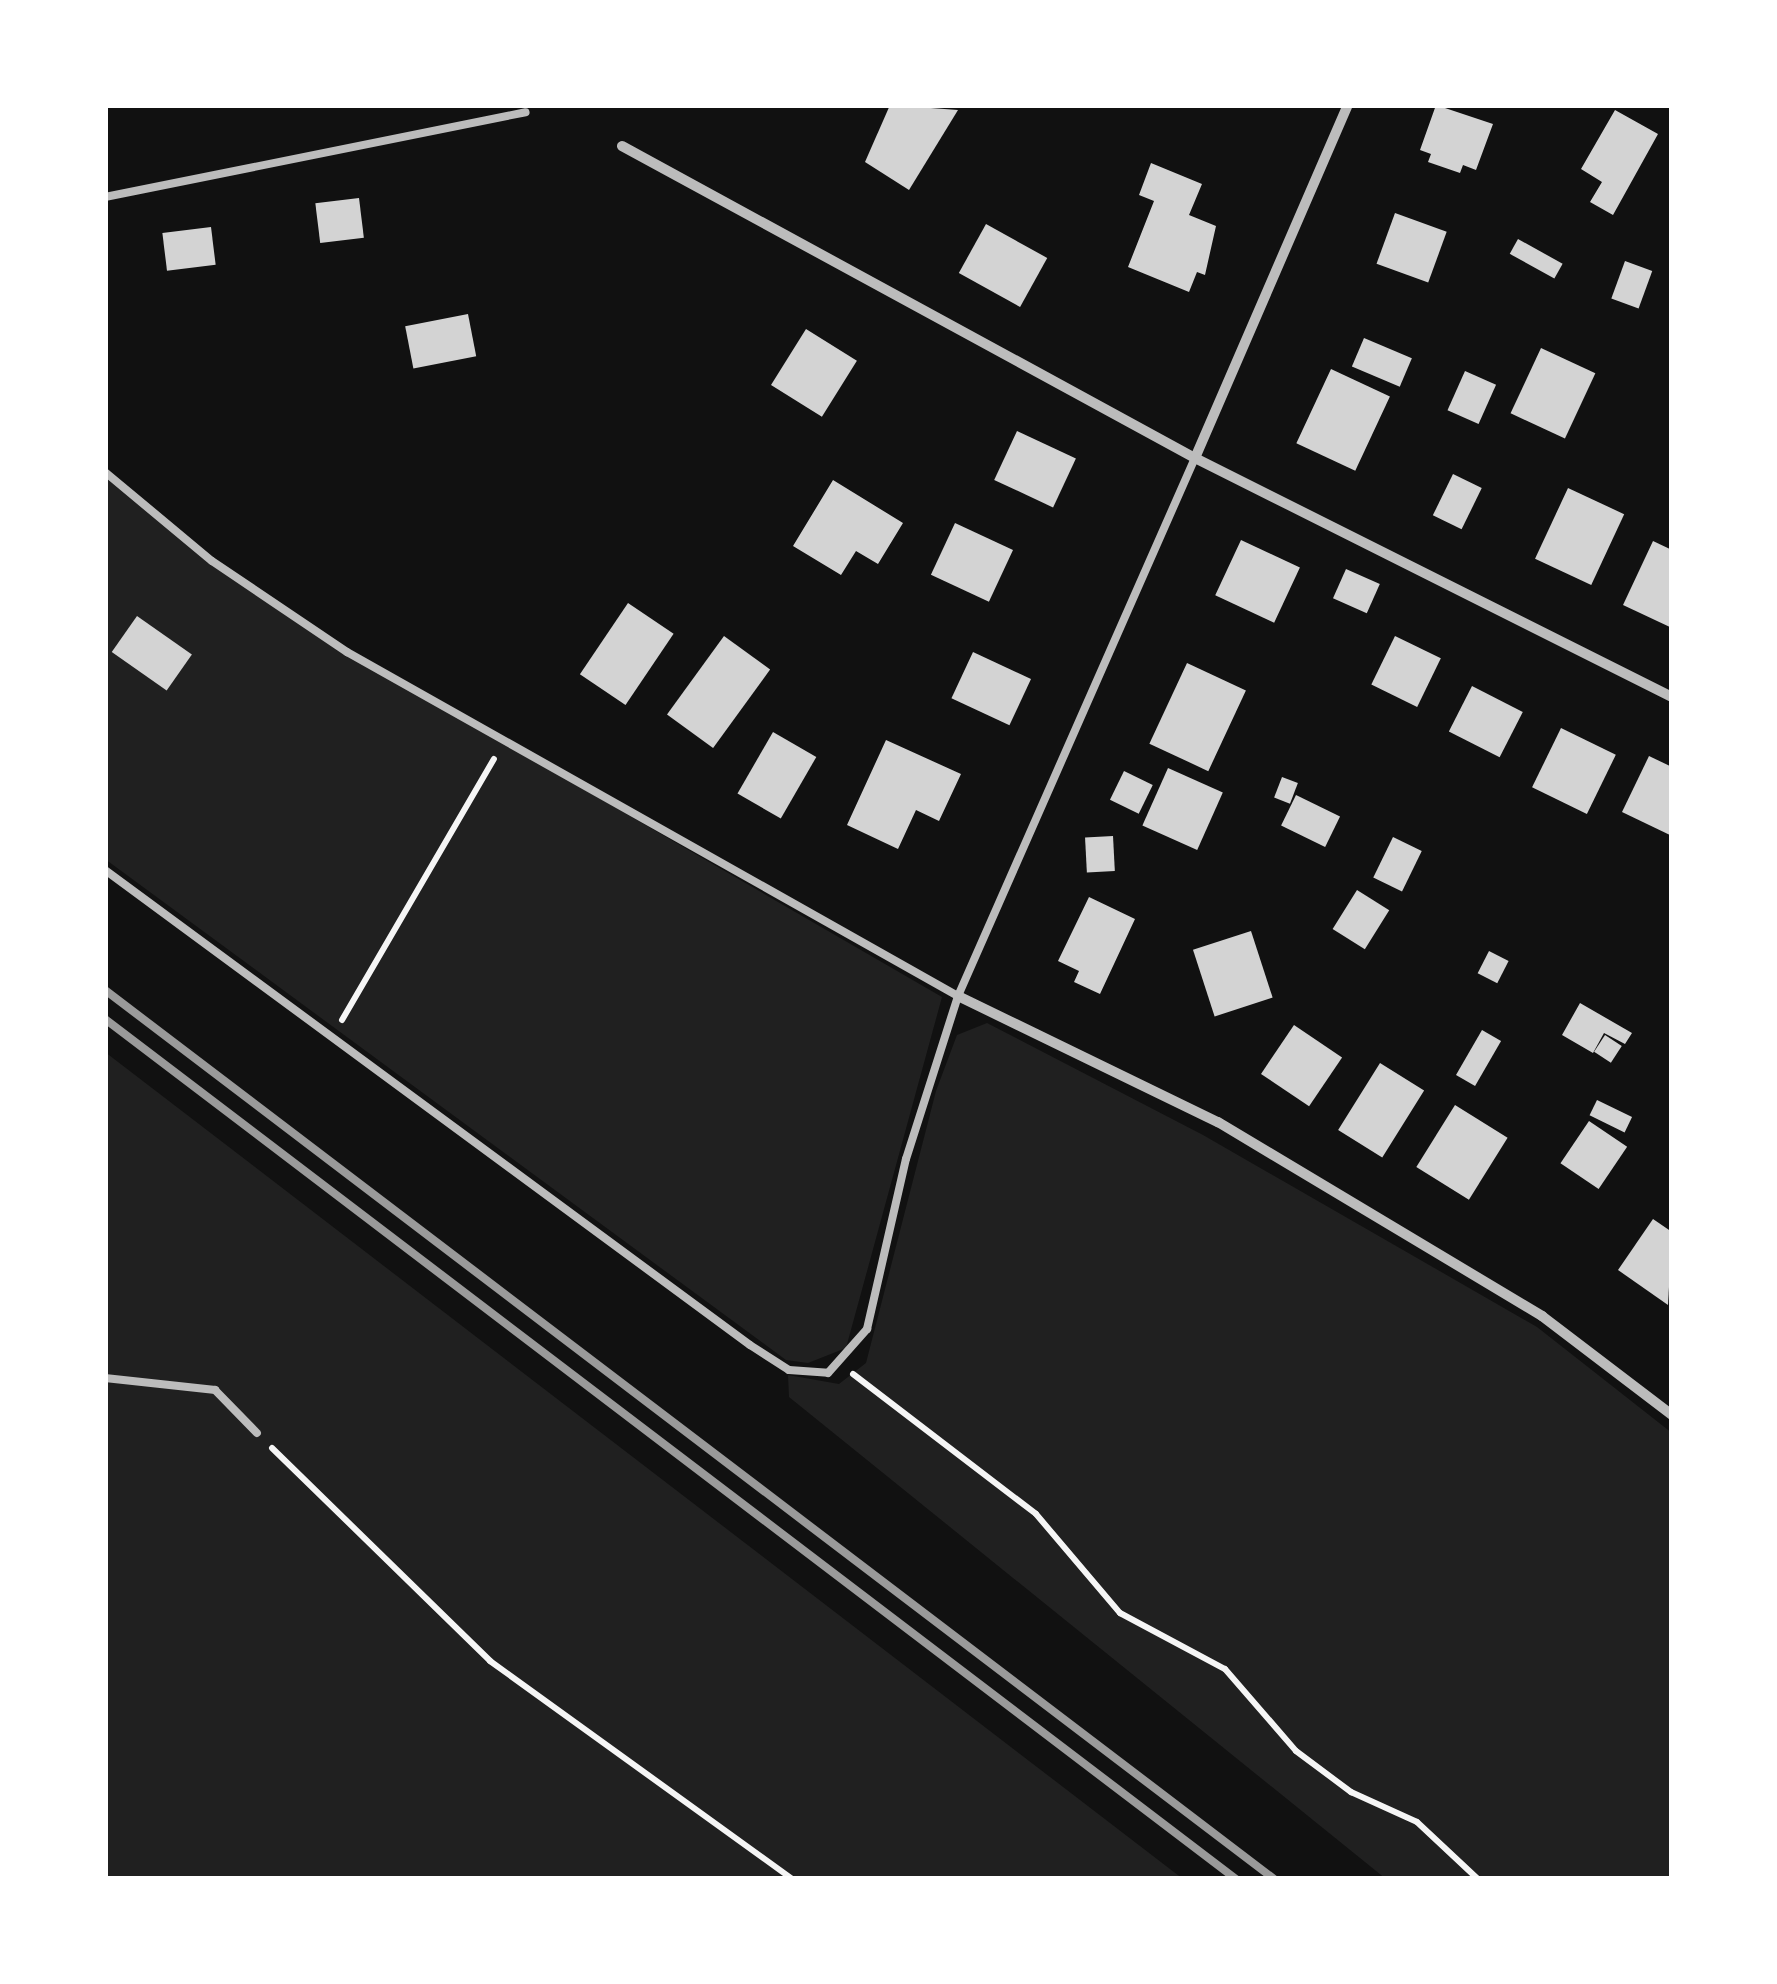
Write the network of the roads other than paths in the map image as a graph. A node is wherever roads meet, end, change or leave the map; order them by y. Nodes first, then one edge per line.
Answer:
1 (1348, 105) edge
2 (526, 112) dead end
3 (622, 146) dead end
4 (105, 197) edge
5 (1196, 458) junction
6 (105, 472) edge
7 (1672, 697) edge
8 (105, 870) edge
9 (958, 996) junction
10 (105, 1378) edge
11 (1672, 1415) edge
12 (257, 1433) road end

1 - 5 street
2 - 4 lane
3 - 5 street
5 - 7 street
5 - 9 lane
6 - 9 lane
8 - 9 lane
9 - 11 street
10 - 12 lane

